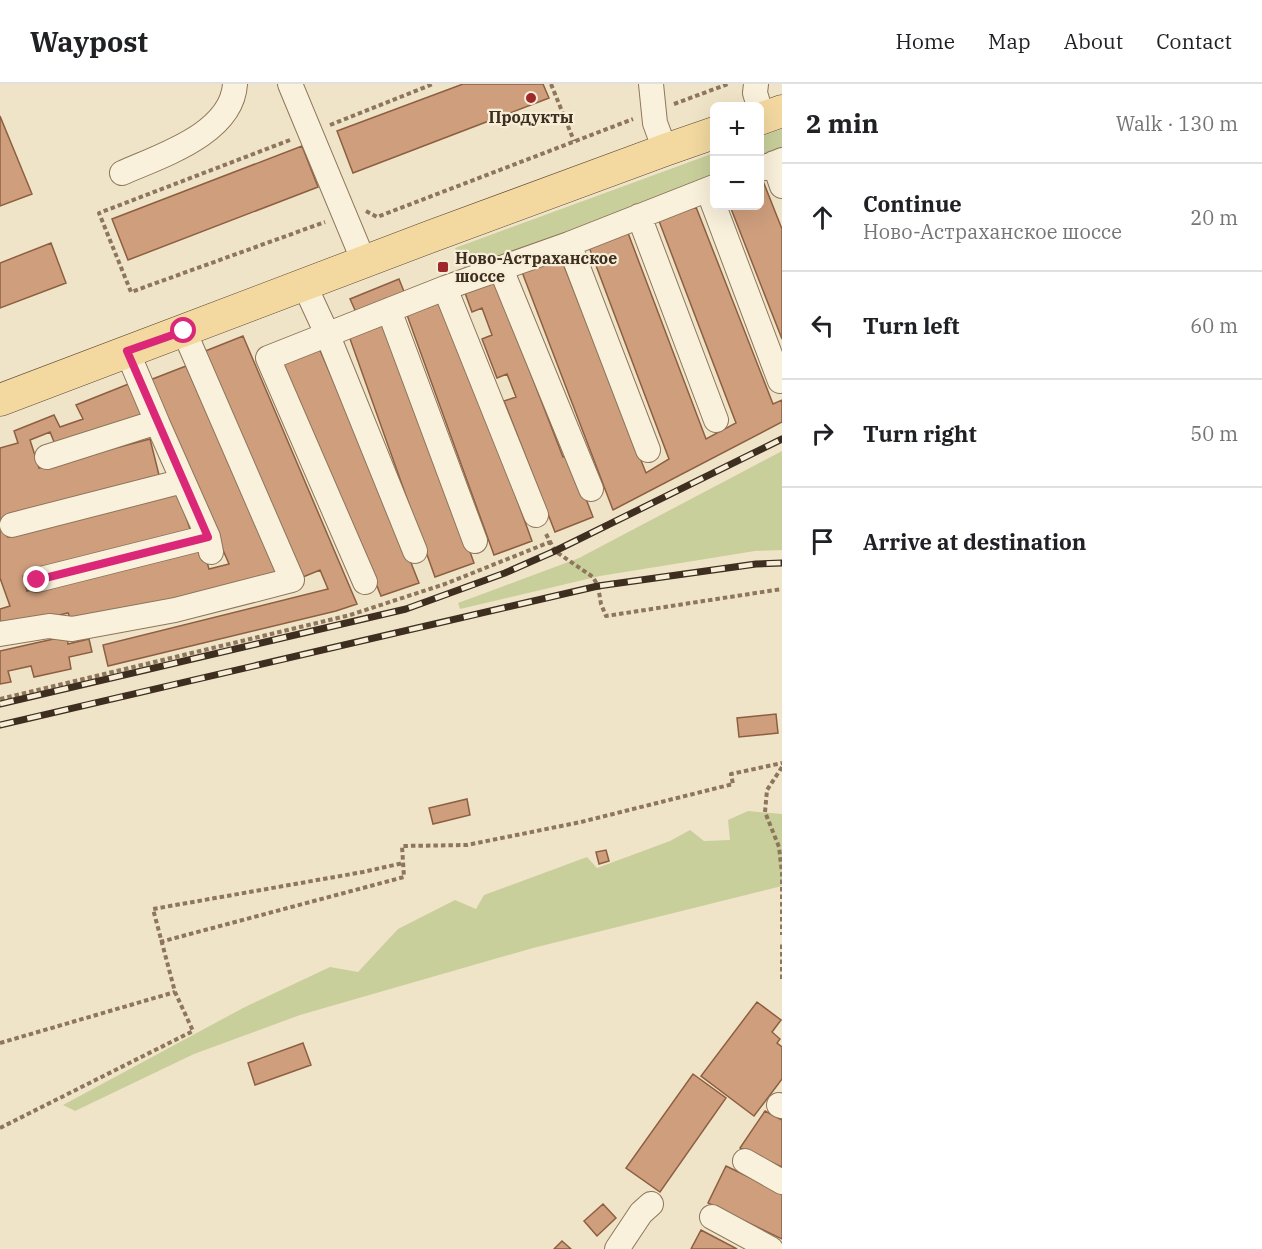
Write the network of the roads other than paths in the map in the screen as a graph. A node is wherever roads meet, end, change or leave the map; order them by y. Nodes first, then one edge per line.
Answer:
1 (235, 84) edge
2 (290, 84) edge
3 (651, 84) edge
4 (756, 84) edge
5 (758, 102) edge
6 (710, 135) edge
7 (665, 150) junction
8 (772, 164) edge
9 (122, 173) dead end
10 (782, 186) edge
11 (710, 188) edge
12 (719, 210) edge
13 (639, 216) junction
14 (569, 244) junction
15 (364, 262) junction
16 (501, 269) junction
17 (304, 284) junction
18 (446, 288) junction
19 (389, 310) junction
20 (184, 331) junction
21 (328, 336) junction
22 (127, 351) junction
23 (780, 381) dead end
24 (0, 400) edge
25 (716, 420) dead end
26 (157, 422) junction
27 (648, 450) dead end
28 (47, 457) dead end
29 (183, 482) junction
30 (591, 489) dead end
31 (536, 514) road end
32 (12, 525) dead end
33 (475, 541) dead end
34 (415, 551) dead end
35 (37, 580) dead end
36 (365, 582) dead end
37 (0, 634) edge
38 (745, 1161) dead end
39 (782, 1182) edge
40 (651, 1203) dead end
41 (712, 1217) dead end
42 (617, 1249) edge
43 (771, 1249) edge

1 - 9 street
2 - 15 street
3 - 7 street
4 - 5 street
6 - 7 main road
7 - 15 main road
8 - 10 street
11 - 13 street
12 - 23 street
13 - 14 street
13 - 25 street
14 - 16 street
14 - 27 street
15 - 17 main road
16 - 18 street
16 - 30 street
17 - 20 main road
17 - 21 street
18 - 19 street
18 - 31 street
19 - 21 street
19 - 33 street
20 - 22 main road
20 - 37 street
21 - 34 street
21 - 36 street
22 - 24 main road
22 - 26 street
26 - 28 street
26 - 29 street
29 - 32 street
29 - 35 street
38 - 39 street
40 - 42 street
41 - 43 street

